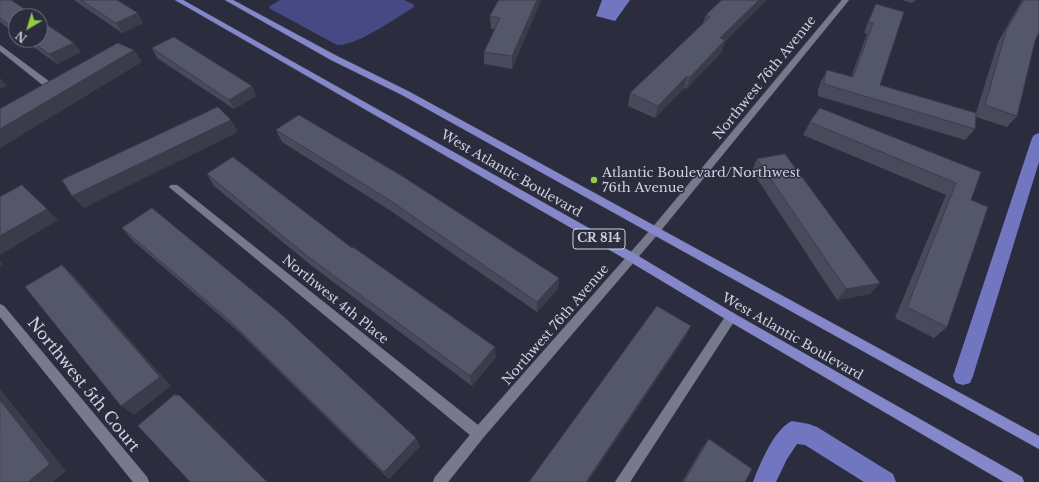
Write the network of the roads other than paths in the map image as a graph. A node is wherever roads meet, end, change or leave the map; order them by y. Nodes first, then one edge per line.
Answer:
1 (178, 0) edge
2 (228, 0) edge
3 (846, 0) edge
4 (0, 47) edge
5 (47, 84) edge
6 (174, 187) dead end
7 (656, 231) junction
8 (631, 257) junction
9 (0, 309) edge
10 (731, 317) junction
11 (479, 434) junction
12 (1039, 443) edge
13 (142, 482) edge
14 (440, 482) edge
15 (622, 482) edge
16 (1017, 482) edge

1 - 8 main road, West Atlantic Boulevard / CR 814
2 - 7 main road, West Atlantic Boulevard / CR 814
3 - 7 street, Northwest 76th Avenue
4 - 5 street
6 - 11 street, Northwest 4th Place
7 - 8 street, Northwest 76th Avenue
7 - 12 main road, West Atlantic Boulevard / CR 814
8 - 10 main road, West Atlantic Boulevard / CR 814
8 - 11 street, Northwest 76th Avenue
9 - 13 street, Northwest 5th Court
10 - 15 street
10 - 16 main road, West Atlantic Boulevard / CR 814
11 - 14 street, Northwest 76th Avenue

